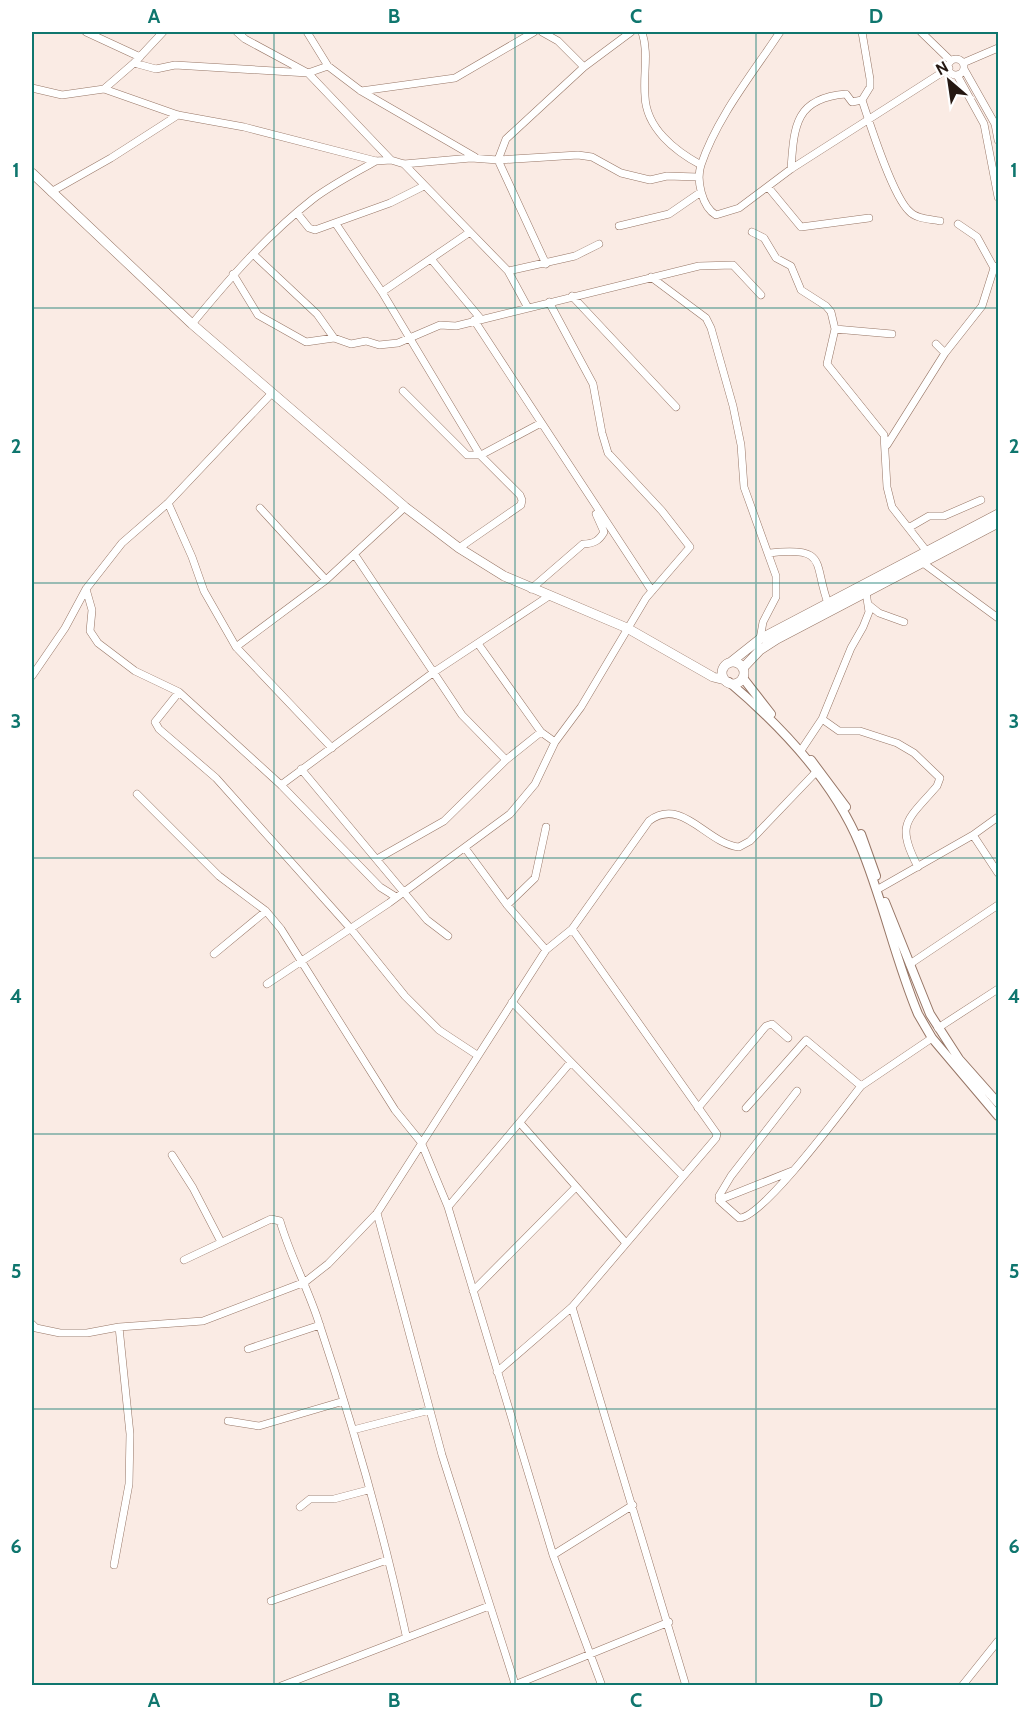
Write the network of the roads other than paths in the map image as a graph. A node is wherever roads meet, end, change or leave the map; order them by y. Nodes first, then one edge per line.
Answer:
1 (86, 32) edge
2 (163, 32) edge
3 (237, 32) edge
4 (307, 32) edge
5 (534, 32) edge
6 (542, 32) edge
7 (631, 32) edge
8 (642, 32) edge
9 (780, 32) edge
10 (861, 32) edge
11 (921, 32) edge
12 (999, 48) edge
13 (137, 60) junction
14 (950, 65) junction
15 (328, 66) junction
16 (963, 66) junction
17 (584, 67) junction
18 (308, 73) junction
19 (957, 75) junction
20 (32, 88) edge
21 (104, 89) junction
22 (361, 91) junction
23 (862, 99) junction
24 (178, 115) junction
25 (868, 120) junction
26 (999, 140) edge
27 (480, 159) junction
28 (391, 160) junction
29 (498, 160) junction
30 (376, 161) junction
31 (404, 164) junction
32 (701, 165) junction
33 (791, 169) junction
34 (32, 173) edge
35 (698, 177) junction
36 (424, 186) junction
37 (768, 188) junction
38 (51, 192) junction
39 (701, 192) junction
40 (999, 197) edge
41 (297, 213) junction
42 (868, 218) dead end
43 (940, 221) dead end
44 (336, 224) junction
45 (958, 224) dead end
46 (619, 226) dead end
47 (470, 232) junction
48 (752, 232) dead end
49 (599, 244) dead end
50 (254, 254) junction
51 (431, 259) junction
52 (546, 264) junction
53 (996, 267) edge
54 (508, 271) junction
55 (233, 274) junction
56 (651, 277) junction
57 (382, 292) junction
58 (761, 295) dead end
59 (572, 296) junction
60 (549, 302) junction
61 (527, 306) junction
62 (477, 319) junction
63 (192, 324) junction
64 (836, 329) junction
65 (892, 334) dead end
66 (410, 337) junction
67 (334, 338) junction
68 (936, 344) dead end
69 (945, 353) junction
70 (403, 391) dead end
71 (272, 393) junction
72 (676, 407) dead end
73 (541, 423) junction
74 (886, 446) junction
75 (480, 455) junction
76 (591, 500) junction
77 (981, 500) dead end
78 (168, 503) junction
79 (405, 507) junction
80 (260, 508) dead end
81 (999, 514) edge
82 (999, 524) edge
83 (910, 526) junction
84 (459, 548) junction
85 (770, 553) junction
86 (928, 553) junction
87 (355, 555) junction
88 (923, 563) junction
89 (326, 580) junction
90 (86, 589) junction
91 (531, 589) junction
92 (652, 591) junction
93 (866, 592) junction
94 (549, 596) junction
95 (828, 603) junction
96 (869, 605) junction
97 (999, 618) edge
98 (904, 622) dead end
99 (627, 628) junction
100 (760, 639) junction
101 (479, 645) junction
102 (236, 646) junction
103 (727, 665) junction
104 (701, 668) junction
105 (434, 672) junction
106 (743, 673) junction
107 (32, 676) edge
108 (727, 681) junction
109 (179, 692) junction
110 (822, 719) junction
111 (541, 732) junction
112 (555, 742) junction
113 (332, 748) junction
114 (802, 749) junction
115 (506, 760) junction
116 (301, 769) junction
117 (815, 773) junction
118 (281, 785) junction
119 (137, 794) dead end
120 (999, 818) edge
121 (546, 827) dead end
122 (973, 835) junction
123 (465, 848) junction
124 (377, 859) junction
125 (918, 867) junction
126 (999, 873) edge
127 (880, 888) junction
128 (404, 891) junction
129 (396, 897) junction
130 (507, 904) junction
131 (999, 905) edge
132 (266, 911) junction
133 (351, 929) junction
134 (572, 929) junction
135 (448, 936) dead end
136 (546, 950) junction
137 (214, 954) dead end
138 (301, 962) junction
139 (910, 964) junction
140 (267, 984) dead end
141 (997, 992) edge
142 (512, 1002) junction
143 (938, 1028) junction
144 (788, 1038) dead end
145 (932, 1038) junction
146 (477, 1055) junction
147 (570, 1064) junction
148 (861, 1086) junction
149 (797, 1090) dead end
150 (997, 1099) edge
151 (698, 1107) junction
152 (746, 1108) dead end
153 (999, 1116) edge
154 (521, 1124) junction
155 (421, 1142) junction
156 (172, 1155) dead end
157 (794, 1170) junction
158 (683, 1176) junction
159 (575, 1188) junction
160 (719, 1200) junction
161 (448, 1207) junction
162 (377, 1213) junction
163 (221, 1242) junction
164 (626, 1242) junction
165 (184, 1260) dead end
166 (305, 1282) junction
167 (473, 1291) junction
168 (572, 1307) junction
169 (32, 1324) edge
170 (320, 1325) junction
171 (119, 1327) junction
172 (248, 1349) dead end
173 (497, 1372) junction
174 (344, 1401) junction
175 (430, 1410) junction
176 (228, 1421) dead end
177 (353, 1431) junction
178 (368, 1490) junction
179 (633, 1505) junction
180 (300, 1507) dead end
181 (553, 1555) junction
182 (387, 1560) junction
183 (114, 1565) dead end
184 (271, 1601) dead end
185 (489, 1606) junction
186 (669, 1622) junction
187 (406, 1635) junction
188 (999, 1641) edge
189 (593, 1654) junction
190 (513, 1685) edge
191 (281, 1686) edge
192 (602, 1686) edge
193 (686, 1686) edge
194 (962, 1686) edge

1 - 13 street
2 - 13 street
3 - 18 street
4 - 15 street
5 - 22 street
6 - 17 street
7 - 17 street
8 - 32 street
9 - 32 street
10 - 23 street
11 - 14 street
12 - 16 street
13 - 18 street
13 - 21 street
14 - 16 street
14 - 19 street
14 - 25 street
15 - 18 street
15 - 22 street
16 - 19 street
16 - 26 street
17 - 29 street
18 - 28 street
19 - 40 street
20 - 21 street
21 - 24 street
22 - 27 street
23 - 25 street
23 - 33 street
24 - 30 street
24 - 38 street
25 - 33 street
25 - 43 street
27 - 29 street
27 - 31 street
28 - 30 street
28 - 31 street
29 - 35 street
29 - 52 street
30 - 41 street
31 - 36 street
32 - 35 street
33 - 37 street
34 - 38 main road
35 - 39 street
36 - 44 street
36 - 47 street
37 - 39 street
37 - 42 street
38 - 63 main road
39 - 46 street
41 - 44 street
41 - 50 street
44 - 57 street
45 - 53 street
47 - 51 street
47 - 54 street
48 - 64 street
49 - 52 street
50 - 55 street
50 - 67 street
51 - 57 street
51 - 62 street
52 - 54 street
53 - 69 street
54 - 61 street
55 - 63 street
55 - 67 street
56 - 58 street
56 - 59 street
56 - 85 street
57 - 66 street
59 - 60 street
59 - 72 street
60 - 61 street
60 - 92 street
61 - 62 street
62 - 66 street
62 - 73 street
63 - 71 main road
64 - 65 street
64 - 74 street
66 - 67 street
66 - 75 street
68 - 69 street
69 - 74 street
70 - 75 street
71 - 78 street
71 - 79 main road
73 - 75 street
73 - 76 street
74 - 83 street
75 - 84 street
76 - 91 street
76 - 92 street
77 - 83 street
78 - 90 street
78 - 102 street
79 - 84 main road
79 - 87 street
80 - 89 street
81 - 86 main road
82 - 88 main road
83 - 86 street
84 - 91 main road
85 - 95 street
85 - 100 street
86 - 95 main road
87 - 89 street
87 - 105 street
88 - 93 main road
88 - 97 street
89 - 102 street
90 - 107 street
90 - 109 street
91 - 94 main road
92 - 99 street
93 - 96 street
93 - 106 main road
94 - 99 main road
94 - 101 street
95 - 100 main road
96 - 98 street
96 - 110 street
99 - 104 main road
99 - 112 street
100 - 103 main road
101 - 105 street
101 - 111 street
102 - 113 street
103 - 104 main road
103 - 106 main road
103 - 108 main road
104 - 108 main road
105 - 113 street
105 - 115 street
106 - 108 main road
106 - 114 street
108 - 117 street
109 - 118 street
109 - 133 street
110 - 114 street
110 - 125 street
111 - 112 street
111 - 115 street
112 - 123 street
113 - 116 street
114 - 127 street
115 - 124 street
116 - 118 street
116 - 124 street
117 - 134 street
117 - 145 street
118 - 129 street
119 - 132 street
120 - 122 street
121 - 130 street
122 - 125 street
122 - 126 street
123 - 128 street
123 - 130 street
124 - 128 street
125 - 127 street
127 - 139 street
128 - 129 street
128 - 135 street
129 - 133 street
130 - 136 street
131 - 139 street
132 - 137 street
132 - 138 street
133 - 138 street
133 - 146 street
134 - 136 street
134 - 151 street
136 - 142 street
138 - 140 street
138 - 155 street
139 - 143 street
141 - 143 street
142 - 146 street
142 - 147 street
143 - 150 street
144 - 151 street
145 - 148 street
145 - 153 street
146 - 155 street
147 - 154 street
147 - 158 street
148 - 152 street
148 - 157 street
149 - 160 street
151 - 158 street
154 - 159 street
154 - 161 street
155 - 161 street
155 - 162 street
156 - 163 street
157 - 160 street
157 - 160 street
158 - 164 street
159 - 164 street
159 - 167 street
161 - 167 street
162 - 166 street
162 - 175 street
163 - 165 street
163 - 166 street
164 - 168 street
166 - 170 street
166 - 171 street
167 - 173 street
168 - 173 street
168 - 179 street
169 - 171 street
170 - 172 street
170 - 174 street
171 - 183 street
173 - 181 street
174 - 176 street
174 - 177 street
175 - 177 street
175 - 185 street
177 - 178 street
178 - 180 street
178 - 182 street
179 - 181 street
179 - 186 street
181 - 189 street
182 - 184 street
182 - 187 street
185 - 187 street
185 - 190 street
186 - 189 street
186 - 193 street
187 - 191 street
188 - 194 street
189 - 190 street
189 - 192 street

